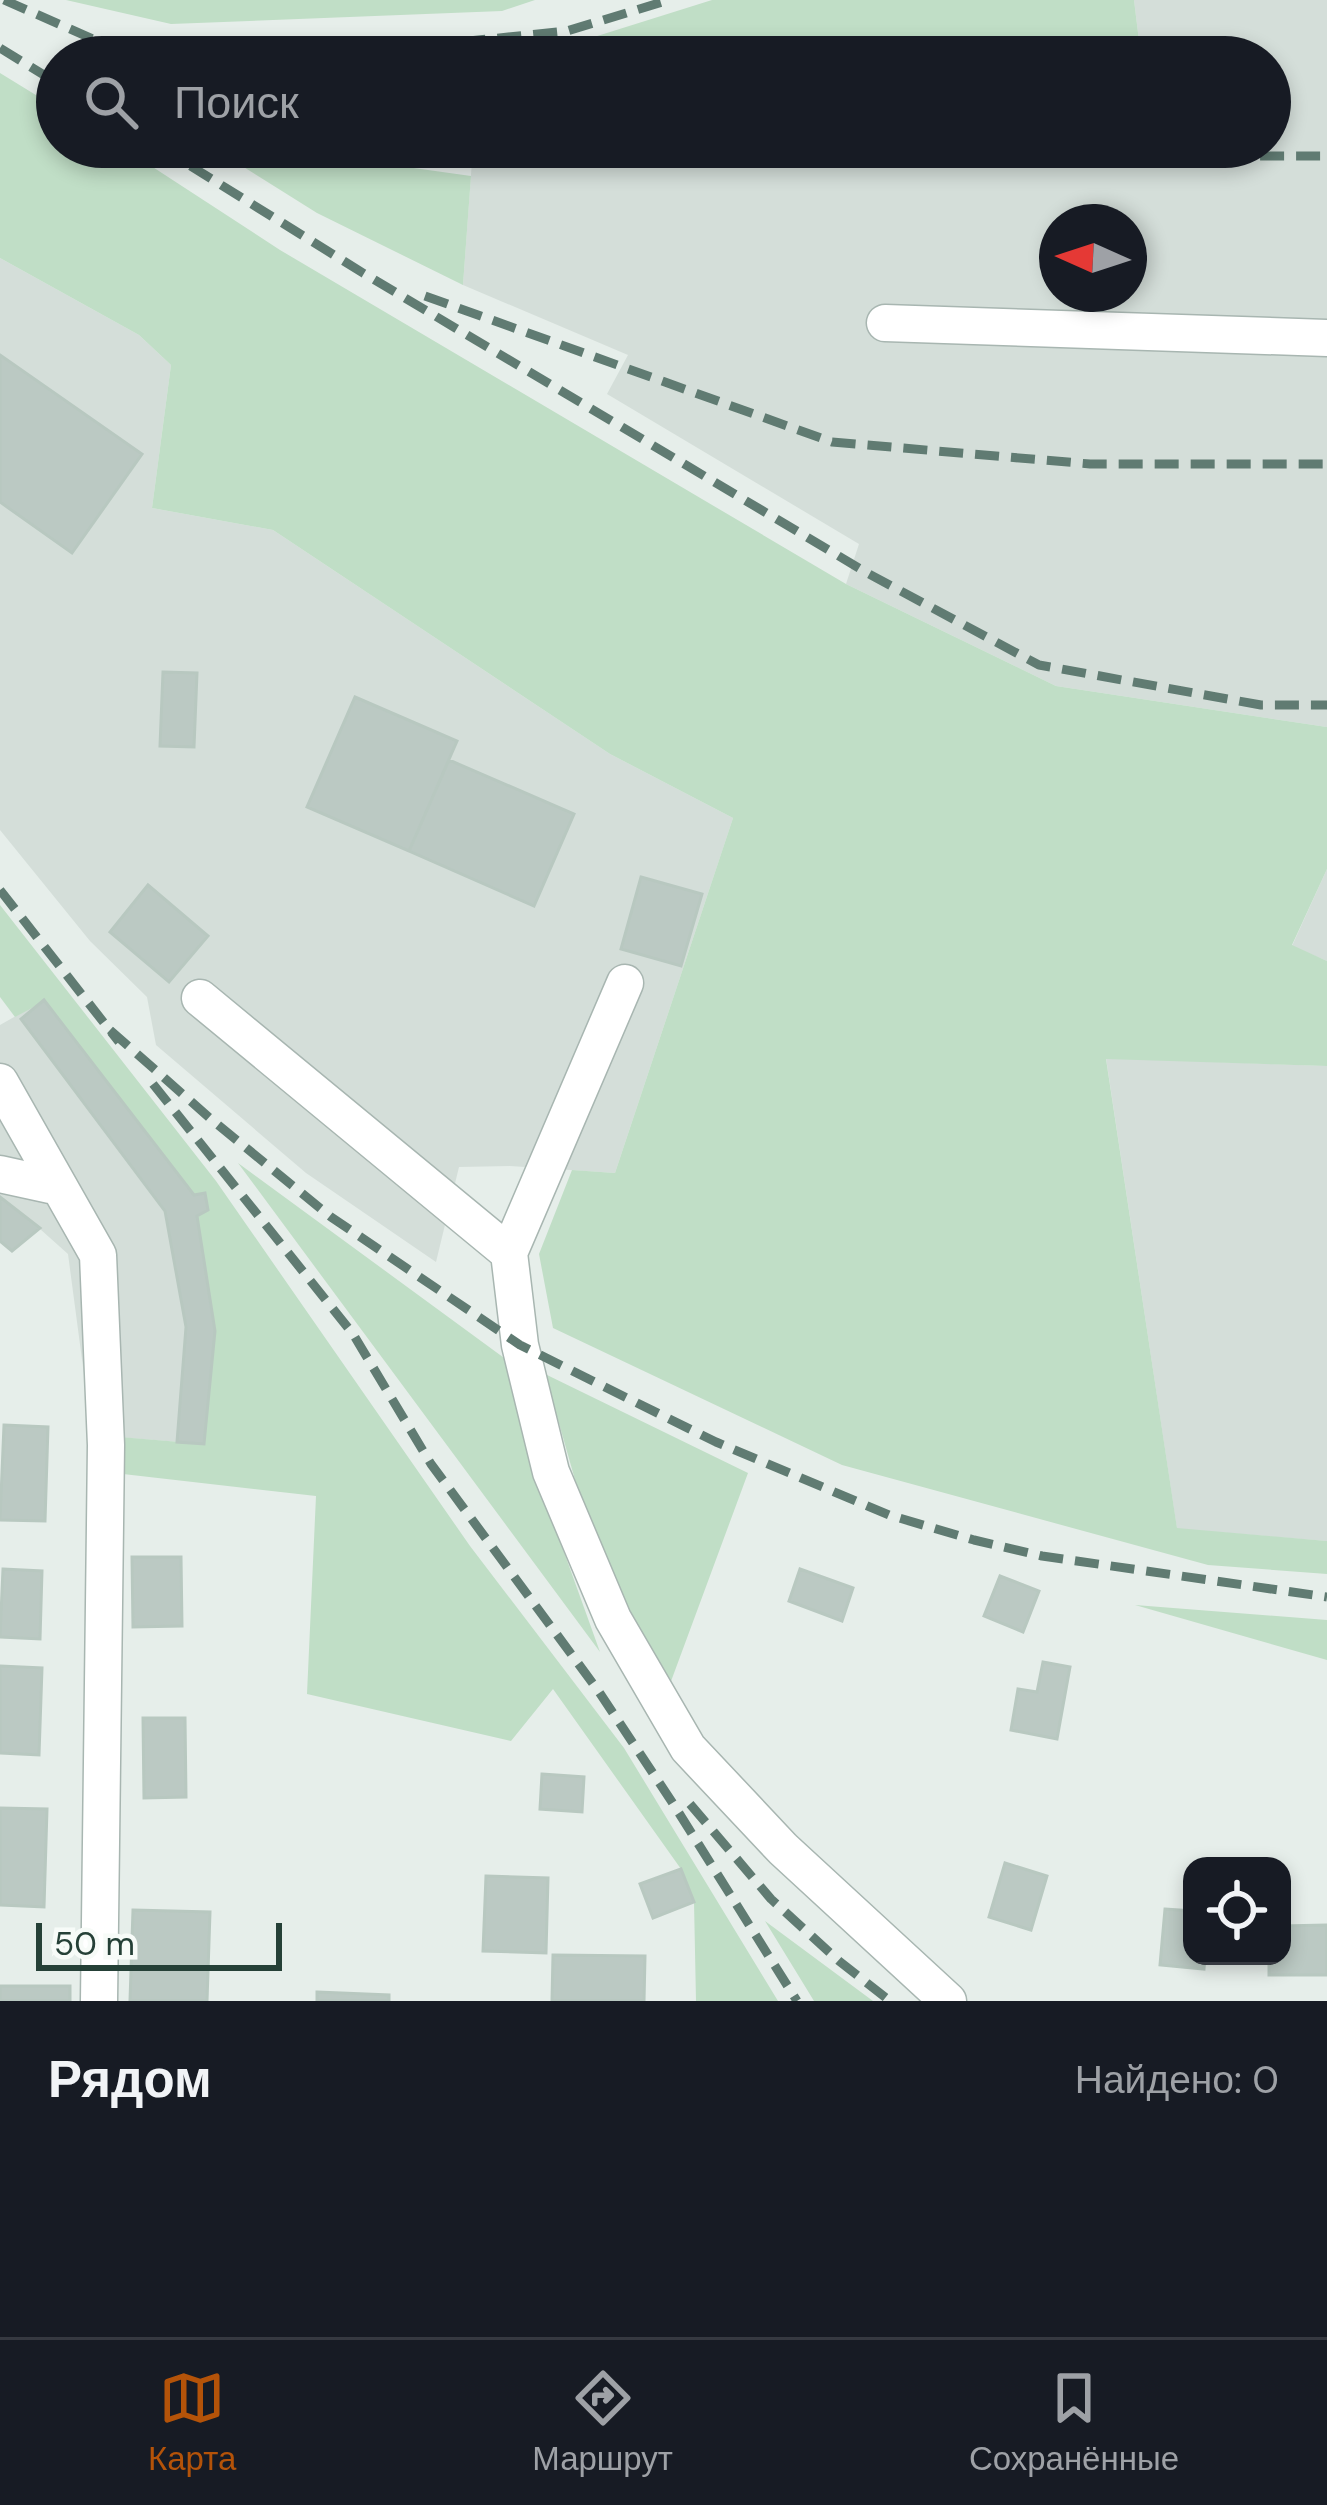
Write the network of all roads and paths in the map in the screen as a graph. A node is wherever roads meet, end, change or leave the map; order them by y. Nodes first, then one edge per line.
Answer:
1 (885, 323) dead end
2 (1327, 338) edge
3 (625, 983) dead end
4 (200, 998) dead end
5 (0, 1082) edge
6 (0, 1174) edge
7 (59, 1187) junction
8 (509, 1252) junction
9 (99, 2001) edge
10 (948, 2001) edge

1 - 2 lane
3 - 8 lane
4 - 8 lane
5 - 7 lane
6 - 7 lane
7 - 9 lane
8 - 10 lane

